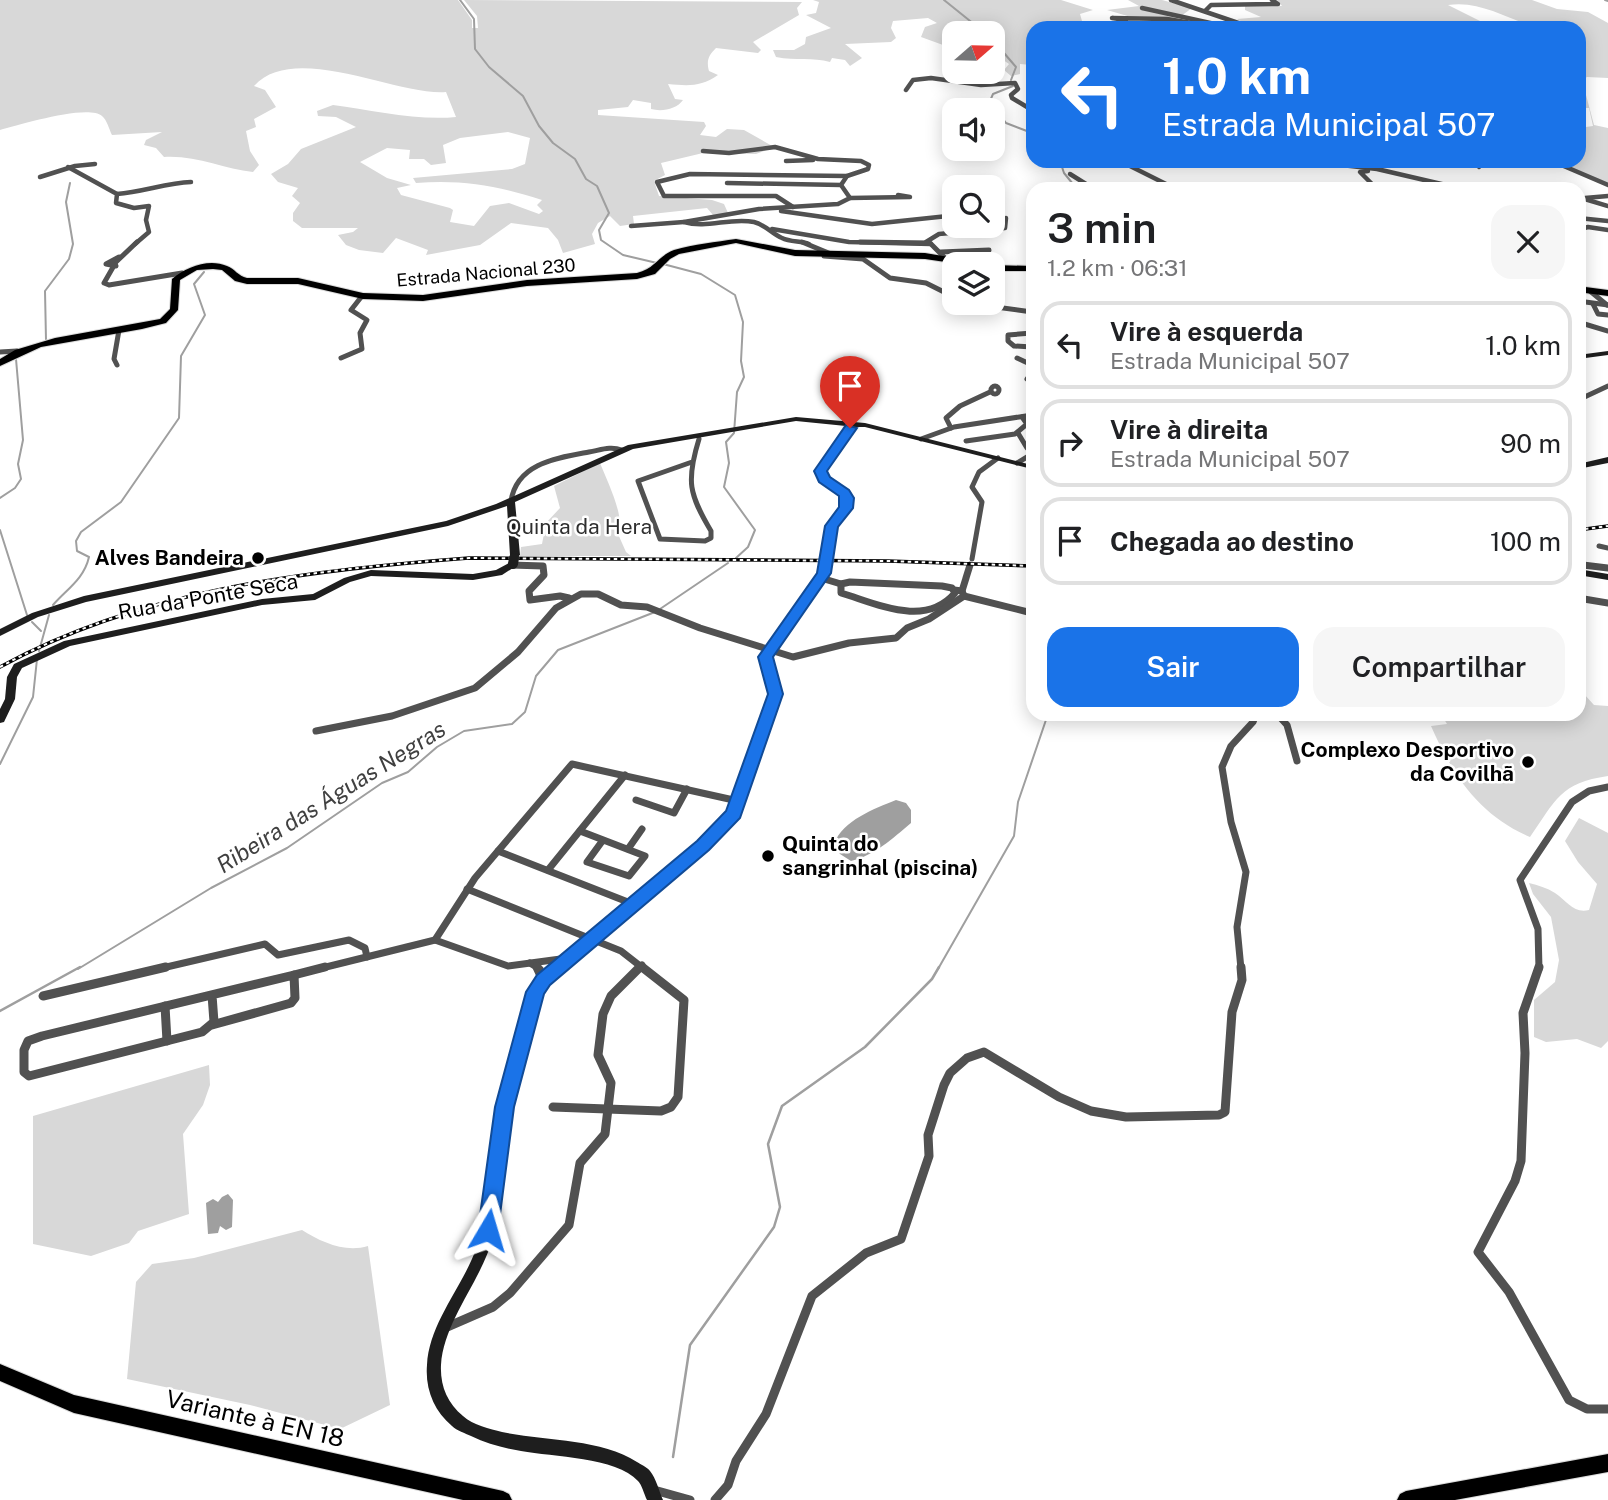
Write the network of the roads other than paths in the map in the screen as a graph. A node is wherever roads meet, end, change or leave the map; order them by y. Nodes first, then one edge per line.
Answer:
1 (1171, 0) edge
2 (1272, 0) edge
3 (1142, 8) dead end
4 (1205, 11) junction
5 (1126, 20) dead end
6 (1179, 21) edge
7 (1199, 21) edge
8 (1233, 21) edge
9 (906, 90) dead end
10 (1026, 106) edge
11 (703, 151) dead end
12 (817, 159) junction
13 (786, 161) dead end
14 (95, 164) dead end
15 (68, 167) junction
16 (1134, 168) edge
17 (1367, 168) edge
18 (1370, 168) edge
19 (1568, 168) edge
20 (1376, 169) junction
21 (1070, 174) dead end
22 (848, 176) junction
23 (40, 177) dead end
24 (1083, 182) edge
25 (1162, 182) edge
26 (1372, 182) edge
27 (1433, 182) edge
28 (191, 183) dead end
29 (727, 183) dead end
30 (841, 185) junction
31 (1608, 185) edge
32 (117, 194) junction
33 (898, 195) dead end
34 (1608, 197) edge
35 (850, 198) junction
36 (1586, 198) edge
37 (1589, 199) junction
38 (1608, 206) edge
39 (793, 207) junction
40 (763, 209) junction
41 (942, 217) edge
42 (1006, 218) dead end
43 (1586, 219) edge
44 (1608, 221) edge
45 (684, 222) junction
46 (631, 226) dead end
47 (1586, 228) edge
48 (772, 229) junction
49 (1608, 230) edge
50 (926, 242) junction
51 (989, 250) dead end
52 (971, 252) edge
53 (817, 253) junction
54 (942, 254) edge
55 (942, 255) edge
56 (120, 257) junction
57 (116, 266) junction
58 (1005, 268) edge
59 (1026, 269) edge
60 (182, 273) junction
61 (1586, 290) edge
62 (942, 291) edge
63 (1590, 291) junction
64 (1608, 293) edge
65 (362, 296) junction
66 (1586, 303) edge
67 (1593, 304) junction
68 (1607, 305) edge
69 (1005, 308) edge
70 (1026, 311) edge
71 (1608, 315) edge
72 (1586, 324) edge
73 (119, 330) junction
74 (1608, 331) edge
75 (1026, 333) edge
76 (1026, 347) edge
77 (16, 351) junction
78 (1608, 351) edge
79 (0, 352) edge
80 (1586, 354) edge
81 (341, 358) dead end
82 (1017, 358) dead end
83 (1026, 362) edge
84 (0, 363) edge
85 (117, 365) dead end
86 (1608, 386) edge
87 (990, 392) dead end
88 (1586, 396) edge
89 (1026, 416) edge
90 (1022, 417) junction
91 (1026, 423) edge
92 (1026, 425) edge
93 (951, 428) junction
94 (849, 429) junction
95 (1017, 433) junction
96 (695, 437) junction
97 (940, 439) junction
98 (966, 441) dead end
99 (1026, 446) edge
100 (622, 450) junction
101 (998, 458) junction
102 (1026, 458) edge
103 (1608, 460) edge
104 (692, 463) junction
105 (1017, 463) junction
106 (1026, 465) edge
107 (1608, 466) edge
108 (675, 467) junction
109 (1586, 467) edge
110 (1586, 468) edge
111 (690, 473) junction
112 (511, 501) junction
113 (1599, 546) dead end
114 (1608, 548) edge
115 (513, 561) junction
116 (1608, 568) edge
117 (1586, 570) edge
118 (1586, 573) edge
119 (821, 578) junction
120 (1608, 579) edge
121 (841, 584) junction
122 (960, 592) junction
123 (569, 598) junction
124 (1586, 599) edge
125 (1608, 603) edge
126 (1026, 611) edge
127 (4, 630) edge
128 (768, 651) junction
129 (0, 719) edge
130 (1253, 721) edge
131 (1283, 721) edge
132 (316, 730) dead end
133 (1297, 761) dead end
134 (625, 775) junction
135 (1608, 787) edge
136 (687, 789) junction
137 (636, 800) dead end
138 (738, 801) junction
139 (642, 829) dead end
140 (580, 831) junction
141 (603, 840) junction
142 (628, 849) junction
143 (498, 851) junction
144 (548, 870) junction
145 (467, 889) junction
146 (632, 904) junction
147 (591, 939) junction
148 (435, 940) junction
149 (367, 957) junction
150 (568, 958) junction
151 (529, 963) junction
152 (642, 965) junction
153 (294, 975) junction
154 (543, 980) junction
155 (212, 995) junction
156 (43, 996) dead end
157 (165, 1006) junction
158 (212, 1025) junction
159 (167, 1041) junction
160 (553, 1107) dead end
161 (609, 1109) junction
162 (447, 1327) junction
163 (0, 1373) edge
164 (1608, 1409) edge
165 (1608, 1463) edge
166 (654, 1495) edge
167 (503, 1500) edge
168 (690, 1500) edge
169 (715, 1500) edge
170 (1406, 1500) edge

1 - 4 street
2 - 4 street
3 - 7 street
4 - 8 street
5 - 6 street
9 - 10 street
11 - 12 street
12 - 13 street
12 - 22 street
14 - 15 street
15 - 23 street
15 - 32 street
16 - 25 street
17 - 20 street
18 - 20 street
19 - 31 street
20 - 26 street
20 - 27 street
21 - 24 street
22 - 30 street
22 - 39 street
28 - 32 street
29 - 30 street
30 - 35 street
32 - 56 street
33 - 35 street
34 - 37 street
35 - 39 street
36 - 37 street
37 - 38 street
39 - 40 street
40 - 41 street
40 - 45 street
42 - 50 street
43 - 44 street
45 - 46 street
45 - 48 street
47 - 49 street
48 - 50 street
48 - 53 street
50 - 54 street
51 - 52 street
53 - 55 main road, Estrada Nacional 230
53 - 62 street
53 - 65 main road, Estrada Nacional 230
56 - 57 street
56 - 57 street
57 - 60 street
58 - 59 main road
60 - 65 main road, Estrada Nacional 230
60 - 73 main road
61 - 63 main road
63 - 64 main road
63 - 68 street
65 - 81 street
66 - 67 street
67 - 68 street
67 - 71 street
69 - 70 street
72 - 74 street
73 - 77 main road
73 - 85 street
75 - 76 street
77 - 79 street
77 - 84 main road
78 - 80 street
82 - 83 street
86 - 88 street
87 - 93 street
89 - 90 street
90 - 91 street
90 - 93 street
92 - 95 street
93 - 97 street
94 - 96 street
94 - 97 street
94 - 119 street
95 - 98 street
95 - 99 street
96 - 100 street
96 - 104 street
97 - 101 street
100 - 112 street
100 - 112 street
101 - 105 street
101 - 122 street
102 - 105 street
103 - 109 street
104 - 108 street
104 - 111 street
105 - 106 street
107 - 110 street
108 - 111 street
108 - 111 street
112 - 115 street
112 - 127 street
113 - 114 street
115 - 123 street
115 - 129 street, Rua da Ponte Seca
116 - 117 street
118 - 120 street
119 - 121 street
119 - 128 street
121 - 122 street
121 - 122 street
122 - 126 street
122 - 128 street
123 - 128 street
123 - 132 street
124 - 125 street
128 - 138 street
130 - 169 street
131 - 133 street
134 - 136 street
134 - 140 street
134 - 143 street
135 - 164 street
136 - 137 street
136 - 138 street
138 - 146 street
139 - 142 street
140 - 141 street
140 - 144 street
141 - 142 street
141 - 142 street
143 - 144 street
143 - 145 street
144 - 146 street
145 - 147 street
145 - 148 street
146 - 147 street
147 - 150 street
147 - 152 street
148 - 149 street
148 - 151 street
149 - 153 street
149 - 156 street
150 - 151 street
150 - 154 street
151 - 154 street
152 - 161 street
152 - 161 street
153 - 155 street
153 - 158 street
154 - 162 street
155 - 157 street
155 - 158 street
157 - 159 street
157 - 159 street
158 - 159 street
160 - 161 street
161 - 162 street
162 - 166 street
163 - 167 main road, Variante à EN 18
165 - 170 main road
166 - 168 street

